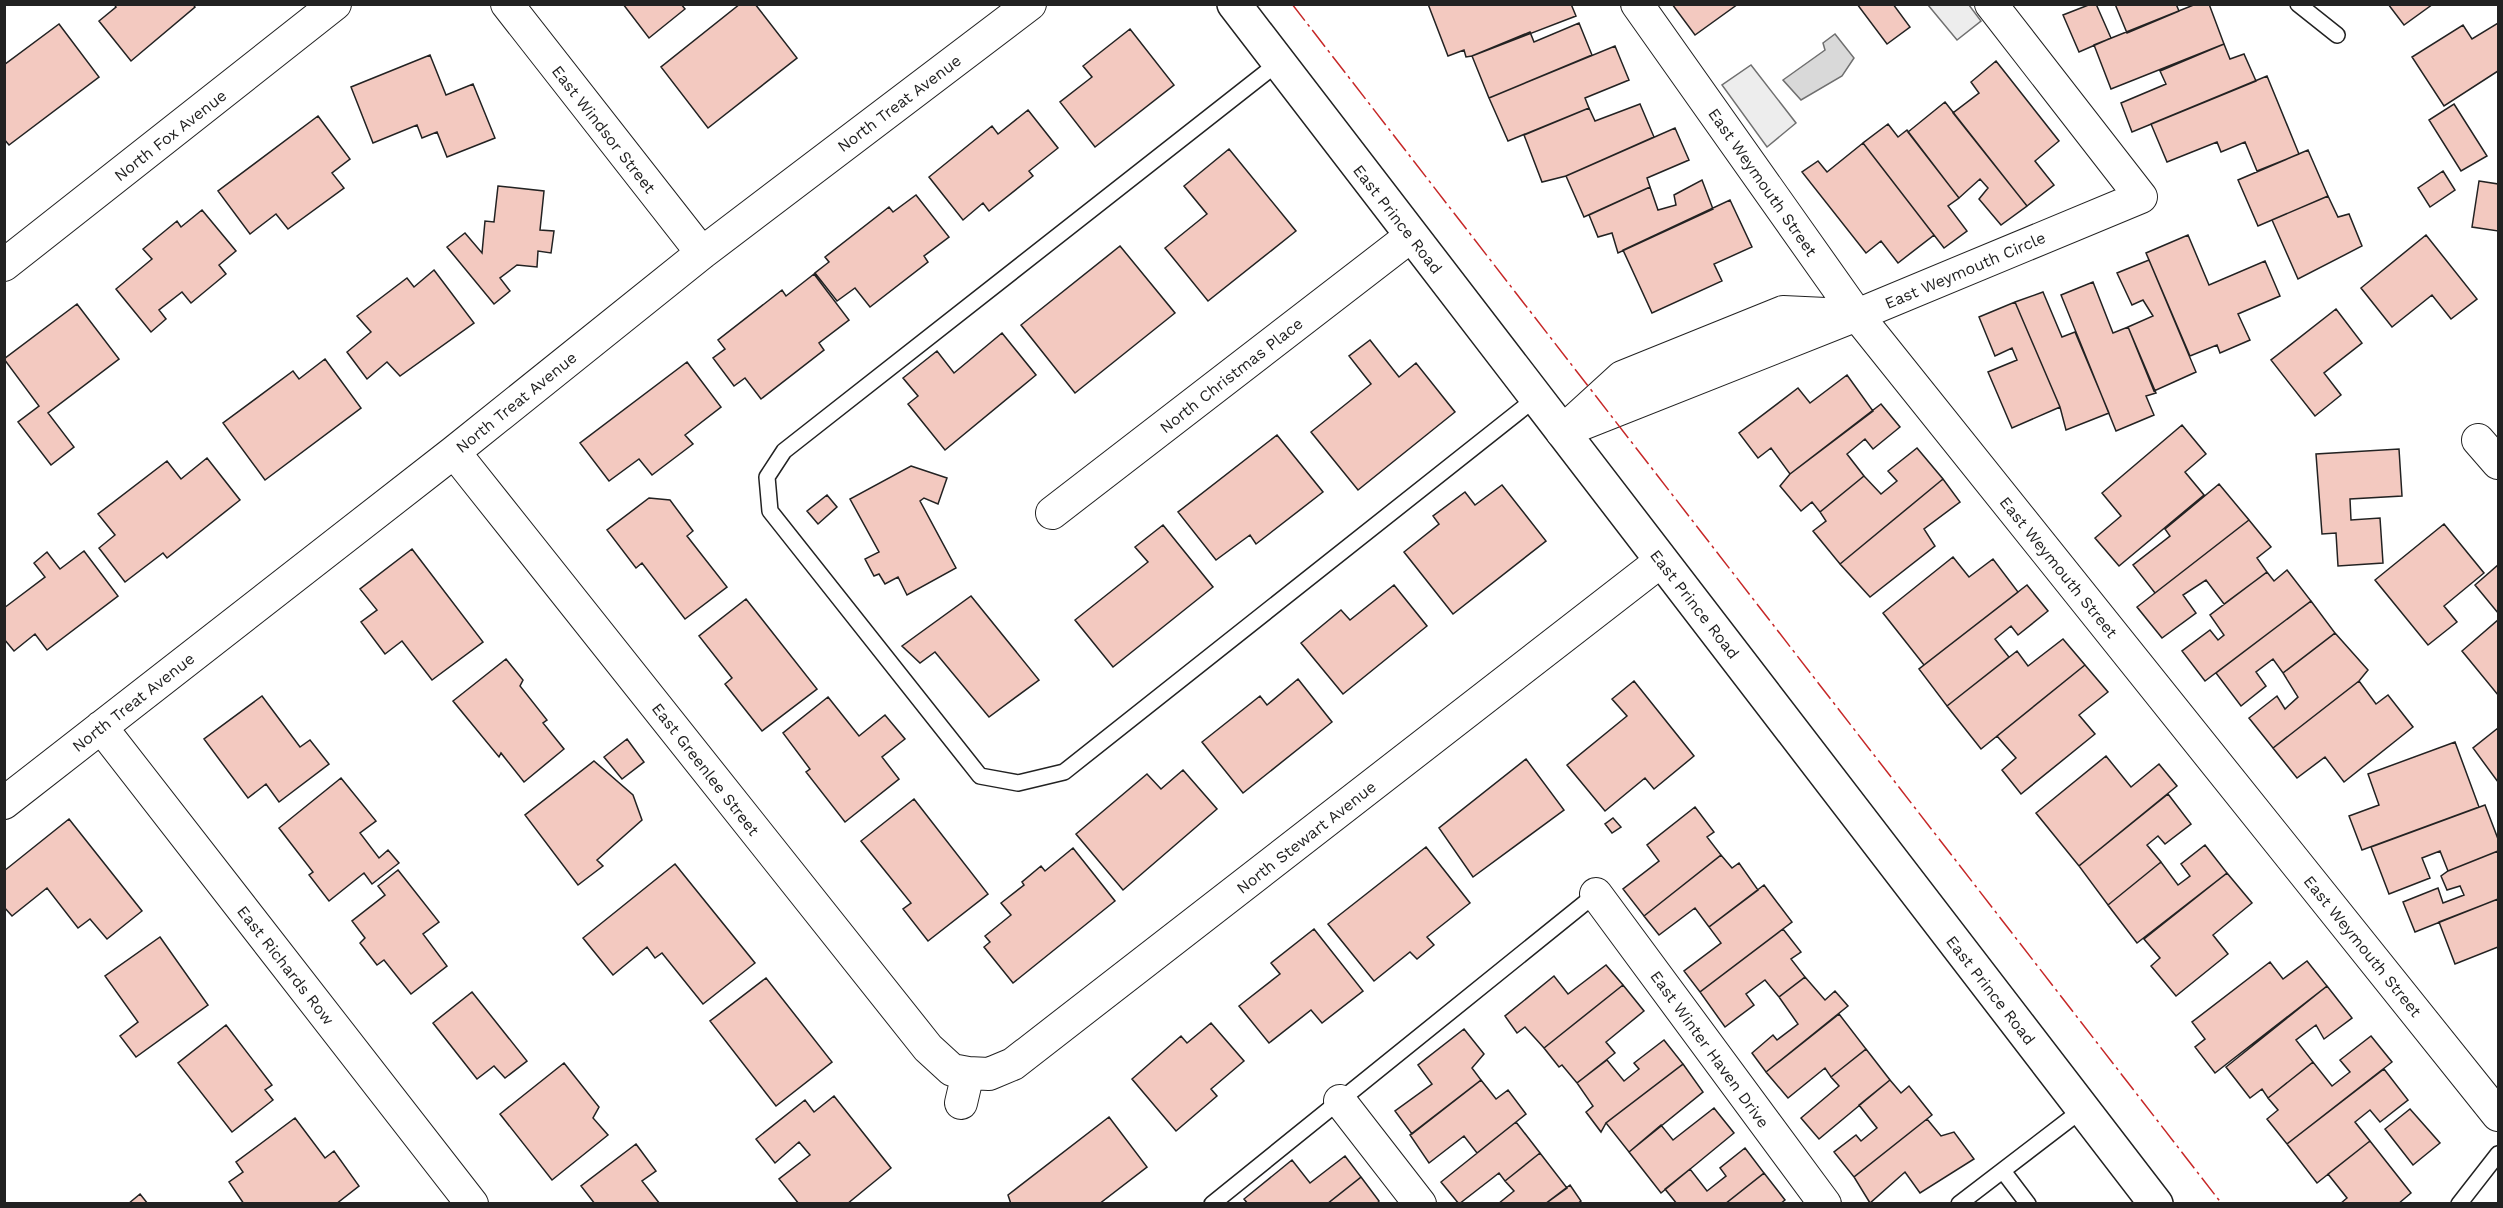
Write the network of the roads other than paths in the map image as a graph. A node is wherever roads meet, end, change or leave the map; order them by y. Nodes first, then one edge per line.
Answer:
1 (335, 4) edge
2 (507, 4) edge
3 (1030, 4) edge
4 (1234, 4) edge
5 (1637, 4) edge
6 (1991, 4) edge
7 (2298, 4) edge
8 (2337, 34) dead end
9 (1278, 63) junction
10 (1411, 236) junction
11 (702, 252) junction
12 (4, 265) edge
13 (1857, 315) junction
14 (1536, 398) junction
15 (1562, 432) junction
16 (2478, 440) dead end
17 (454, 452) junction
18 (2499, 463) edge
19 (1052, 513) dead end
20 (1661, 561) junction
21 (101, 727) junction
22 (4, 803) edge
23 (1596, 894) joint
24 (968, 1073) junction
25 (1340, 1101) junction
26 (962, 1103) dead end
27 (2083, 1109) junction
28 (2499, 1115) edge
29 (2499, 1154) edge
30 (2002, 1171) junction
31 (472, 1203) edge
32 (1212, 1203) edge
33 (1420, 1203) edge
34 (1825, 1203) edge
35 (1959, 1203) edge
36 (2028, 1203) edge
37 (2156, 1203) edge
38 (2459, 1203) edge

1 - 12 street, North Fox Avenue
2 - 11 street, East Windsor Street
3 - 11 street, North Treat Avenue
4 - 9 main road, East Prince Road
5 - 13 street, East Weymouth Street
6 - 13 street, East Weymouth Circle
7 - 8 lane
9 - 10 main road, East Prince Road
9 - 14 lane
10 - 14 main road, East Prince Road
10 - 19 street, North Christmas Place
11 - 17 street, North Treat Avenue
13 - 15 street
13 - 28 street, East Weymouth Street
14 - 15 main road, East Prince Road
15 - 20 main road, East Prince Road
16 - 18 street
17 - 21 street, North Treat Avenue
17 - 24 street, East Greenlee Street
20 - 24 street, North Stewart Avenue
20 - 27 main road, East Prince Road
21 - 22 street, North Treat Avenue
21 - 31 street, East Richards Row
23 - 25 lane
23 - 34 street, East Winter Haven Drive
24 - 26 street
25 - 32 lane
25 - 33 street
27 - 30 lane
27 - 37 main road, East Prince Road
29 - 38 lane
30 - 35 lane
30 - 36 lane

